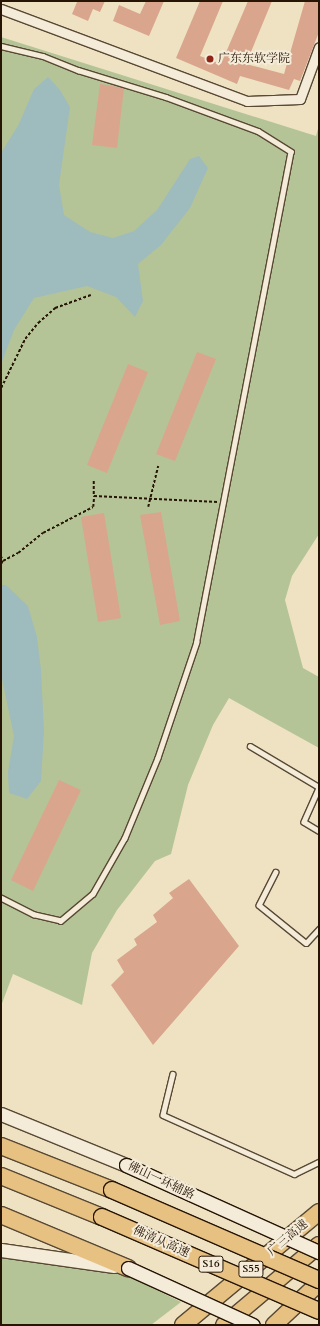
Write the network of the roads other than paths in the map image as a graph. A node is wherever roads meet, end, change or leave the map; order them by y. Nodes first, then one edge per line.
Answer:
1 (1, 9) edge
2 (1, 46) edge
3 (319, 47) edge
4 (250, 746) dead end
5 (319, 788) edge
6 (319, 831) edge
7 (276, 872) dead end
8 (1, 898) edge
9 (319, 929) edge
10 (173, 1074) dead end
11 (1, 1114) edge
12 (1, 1146) edge
13 (319, 1162) edge
14 (1, 1176) edge
15 (319, 1212) edge
16 (1, 1215) edge
17 (319, 1245) edge
18 (1, 1250) edge
19 (319, 1252) edge
20 (128, 1268) junction
21 (319, 1282) edge
22 (319, 1311) edge
23 (183, 1325) edge
24 (224, 1325) edge
25 (253, 1325) edge
26 (274, 1325) edge

1 - 3 street
2 - 8 lane
4 - 5 lane
5 - 6 lane
7 - 9 lane
10 - 13 lane
11 - 19 main road, 佛山一环辅路, bridge
12 - 21 highway, S16, bridge
14 - 22 highway, 佛清从高速 / S16, bridge
15 - 23 highway, 广三高速 / S55
16 - 20 highway
17 - 24 highway, S55
18 - 20 main road
20 - 25 main road, bridge
21 - 26 highway

